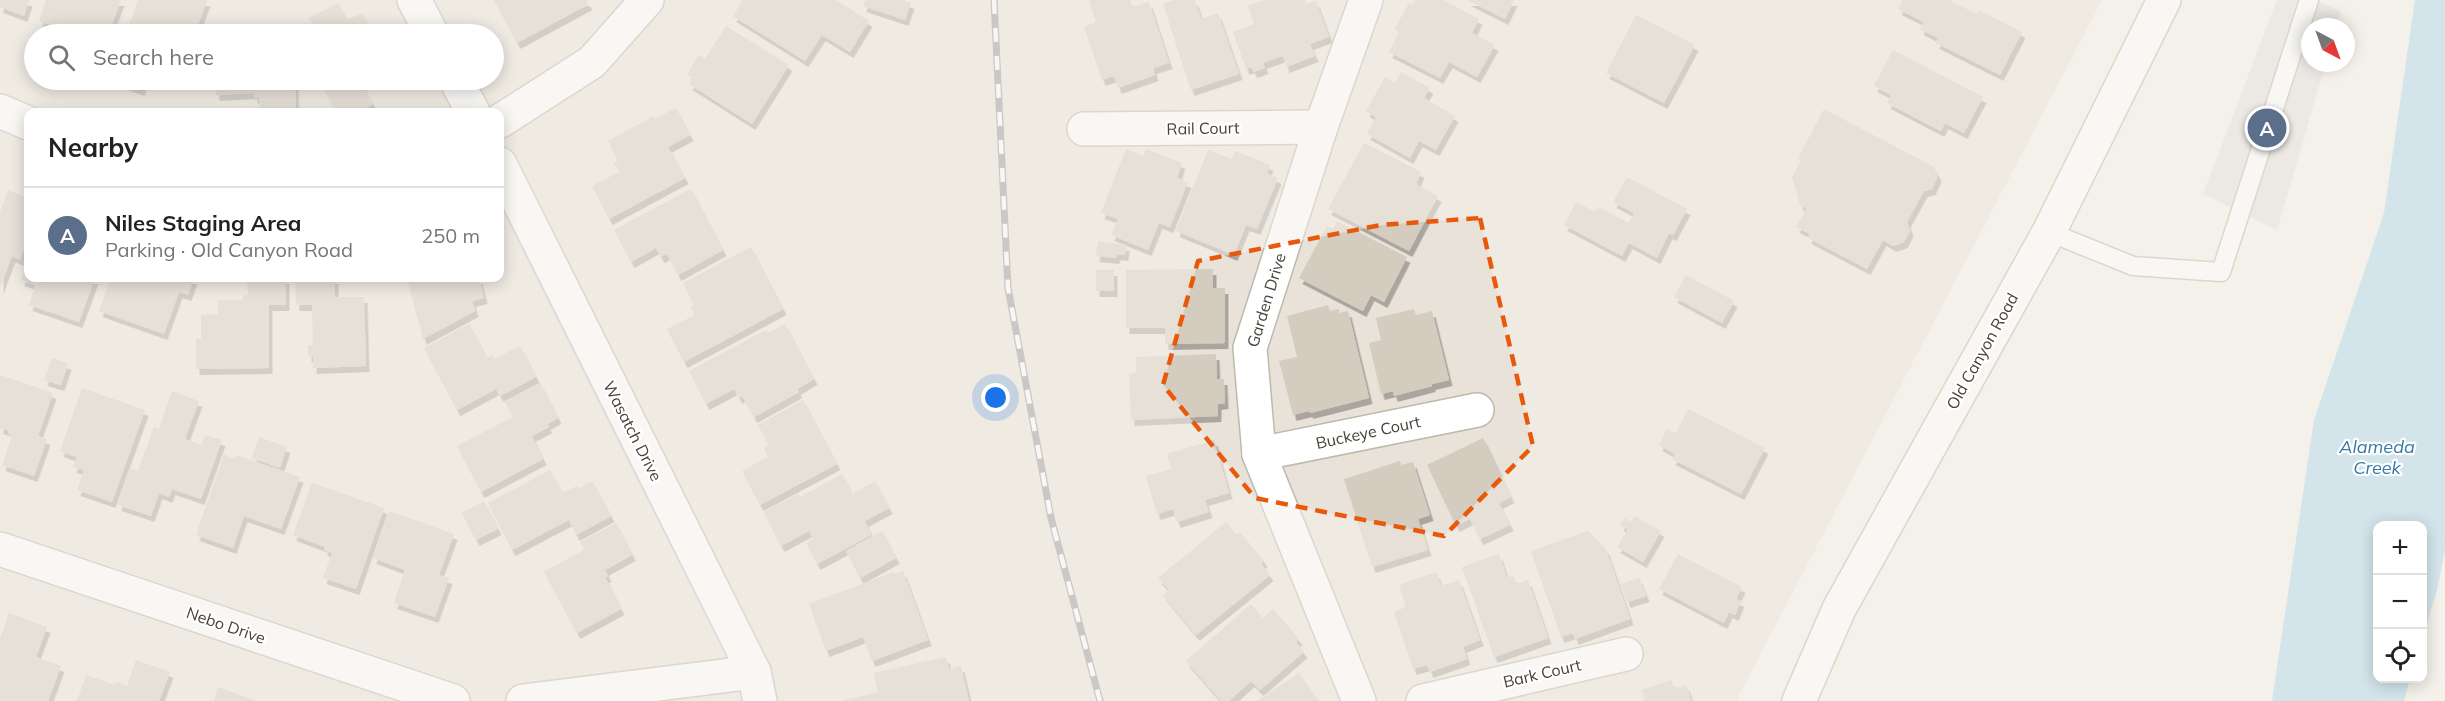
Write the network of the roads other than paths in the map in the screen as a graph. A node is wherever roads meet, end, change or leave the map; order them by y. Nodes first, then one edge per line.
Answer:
1 (414, 0) edge
2 (647, 0) edge
3 (1366, 0) edge
4 (2164, 0) edge
5 (2309, 0) edge
6 (427, 24) edge
7 (461, 90) edge
8 (471, 108) edge
9 (0, 111) edge
10 (504, 118) edge
11 (24, 121) edge
12 (1321, 127) junction
13 (1084, 129) dead end
14 (504, 172) edge
15 (2049, 232) junction
16 (1478, 410) dead end
17 (1259, 454) junction
18 (0, 549) edge
19 (1626, 654) dead end
20 (757, 687) edge
21 (453, 701) edge
22 (523, 701) edge
23 (1359, 701) edge
24 (1423, 701) edge
25 (1798, 701) edge

1 - 6 street
2 - 10 street
3 - 12 street, Garden Drive
4 - 15 street, Old Canyon Road
5 - 15 lane
7 - 8 street
9 - 11 street
12 - 13 street, Rail Court
12 - 17 street, Garden Drive
14 - 20 street, Wasatch Drive
15 - 25 street, Old Canyon Road
16 - 17 street, Buckeye Court
17 - 23 street, Garden Drive
18 - 21 street, Nebo Drive
19 - 24 street, Bark Court
20 - 22 street

